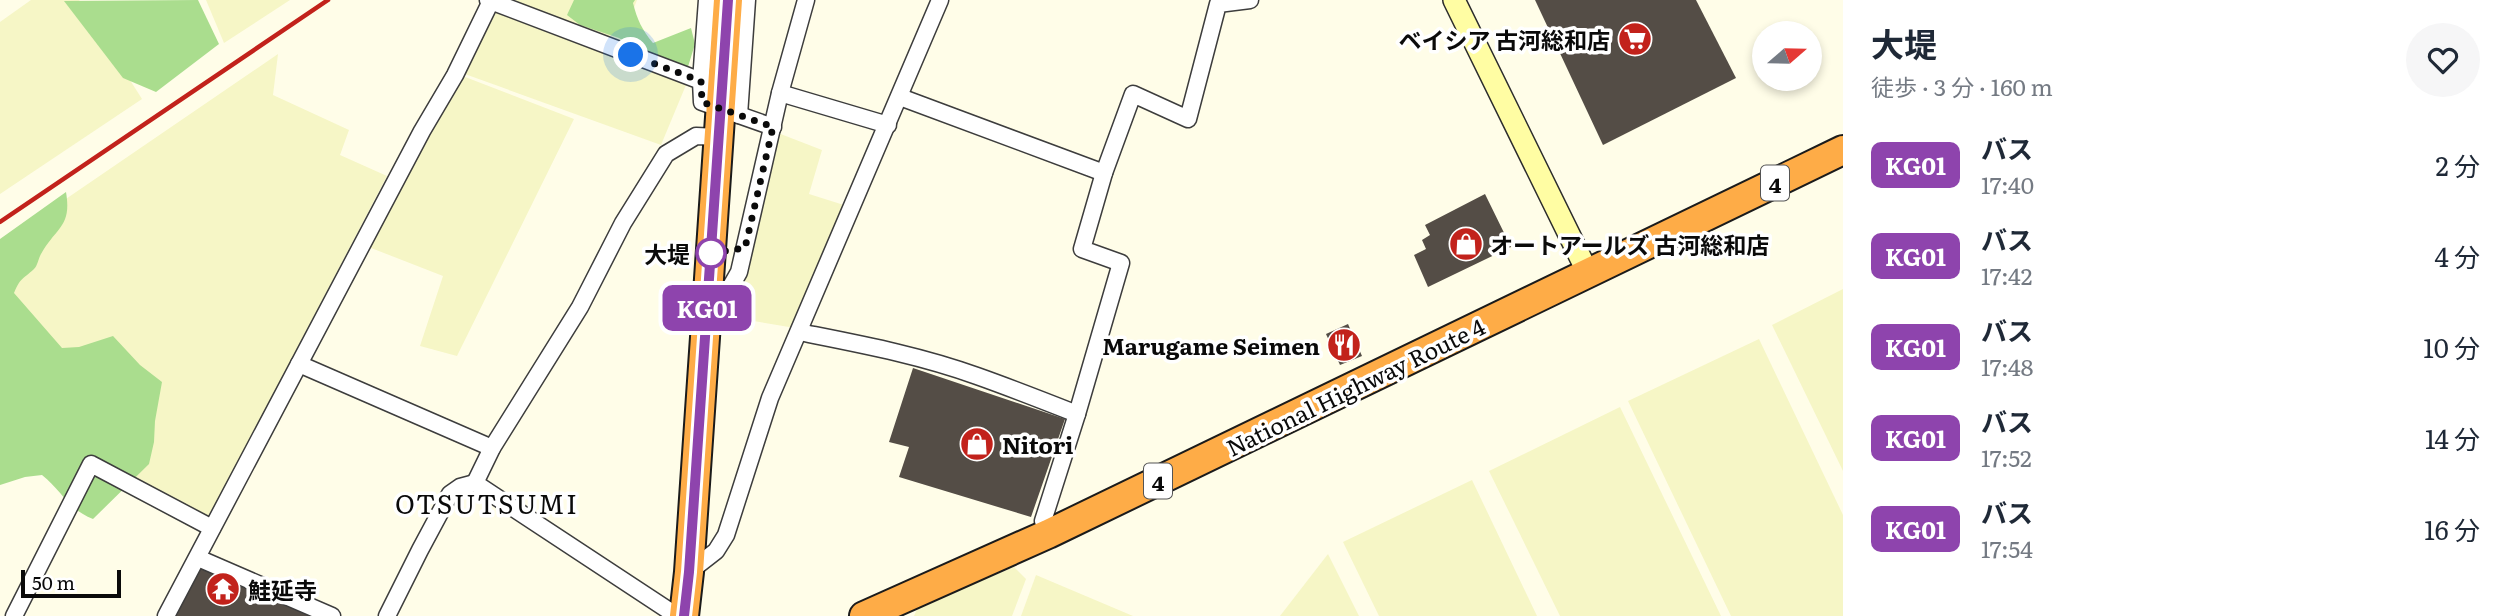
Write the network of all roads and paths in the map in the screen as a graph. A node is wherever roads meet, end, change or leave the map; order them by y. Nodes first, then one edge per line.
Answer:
1 (707, 0) edge
2 (728, 0) edge
3 (747, 0) edge
4 (806, 0) edge
5 (940, 0) edge
6 (1250, 0) edge
7 (1454, 0) edge
8 (489, 1) edge
9 (701, 81) junction
10 (780, 93) junction
11 (901, 97) junction
12 (730, 112) junction
13 (888, 125) junction
14 (773, 127) junction
15 (719, 137) junction
16 (1843, 150) edge
17 (1104, 173) junction
18 (1588, 273) junction
19 (707, 309) junction
20 (799, 332) junction
21 (299, 364) junction
22 (1077, 414) junction
23 (492, 448) junction
24 (475, 483) junction
25 (212, 528) junction
26 (1048, 534) junction
27 (198, 558) junction
28 (689, 572) junction
29 (14, 616) edge
30 (166, 616) edge
31 (332, 616) edge
32 (387, 616) edge
33 (677, 616) edge
34 (684, 616) edge
35 (700, 616) edge
36 (864, 616) edge

1 - 9 street
2 - 12 highway
3 - 12 street
4 - 10 street
5 - 11 street
6 - 17 street
7 - 18 street
8 - 9 street
8 - 21 street
9 - 12 street
10 - 13 street
10 - 14 street
11 - 13 street
11 - 17 street
12 - 14 street
12 - 15 highway
13 - 20 street
14 - 19 street
15 - 19 highway
15 - 23 street
16 - 18 highway, National Highway Route 4 / 4
17 - 22 street
18 - 26 highway, National Highway Route 4 / 4
19 - 28 highway
20 - 22 street
20 - 28 street
21 - 23 street
21 - 25 street
22 - 26 street
23 - 24 street
24 - 32 street
24 - 33 street
25 - 27 street
25 - 29 street
26 - 36 highway, National Highway Route 4 / 4
27 - 30 street
27 - 31 street
28 - 34 highway
28 - 35 highway

